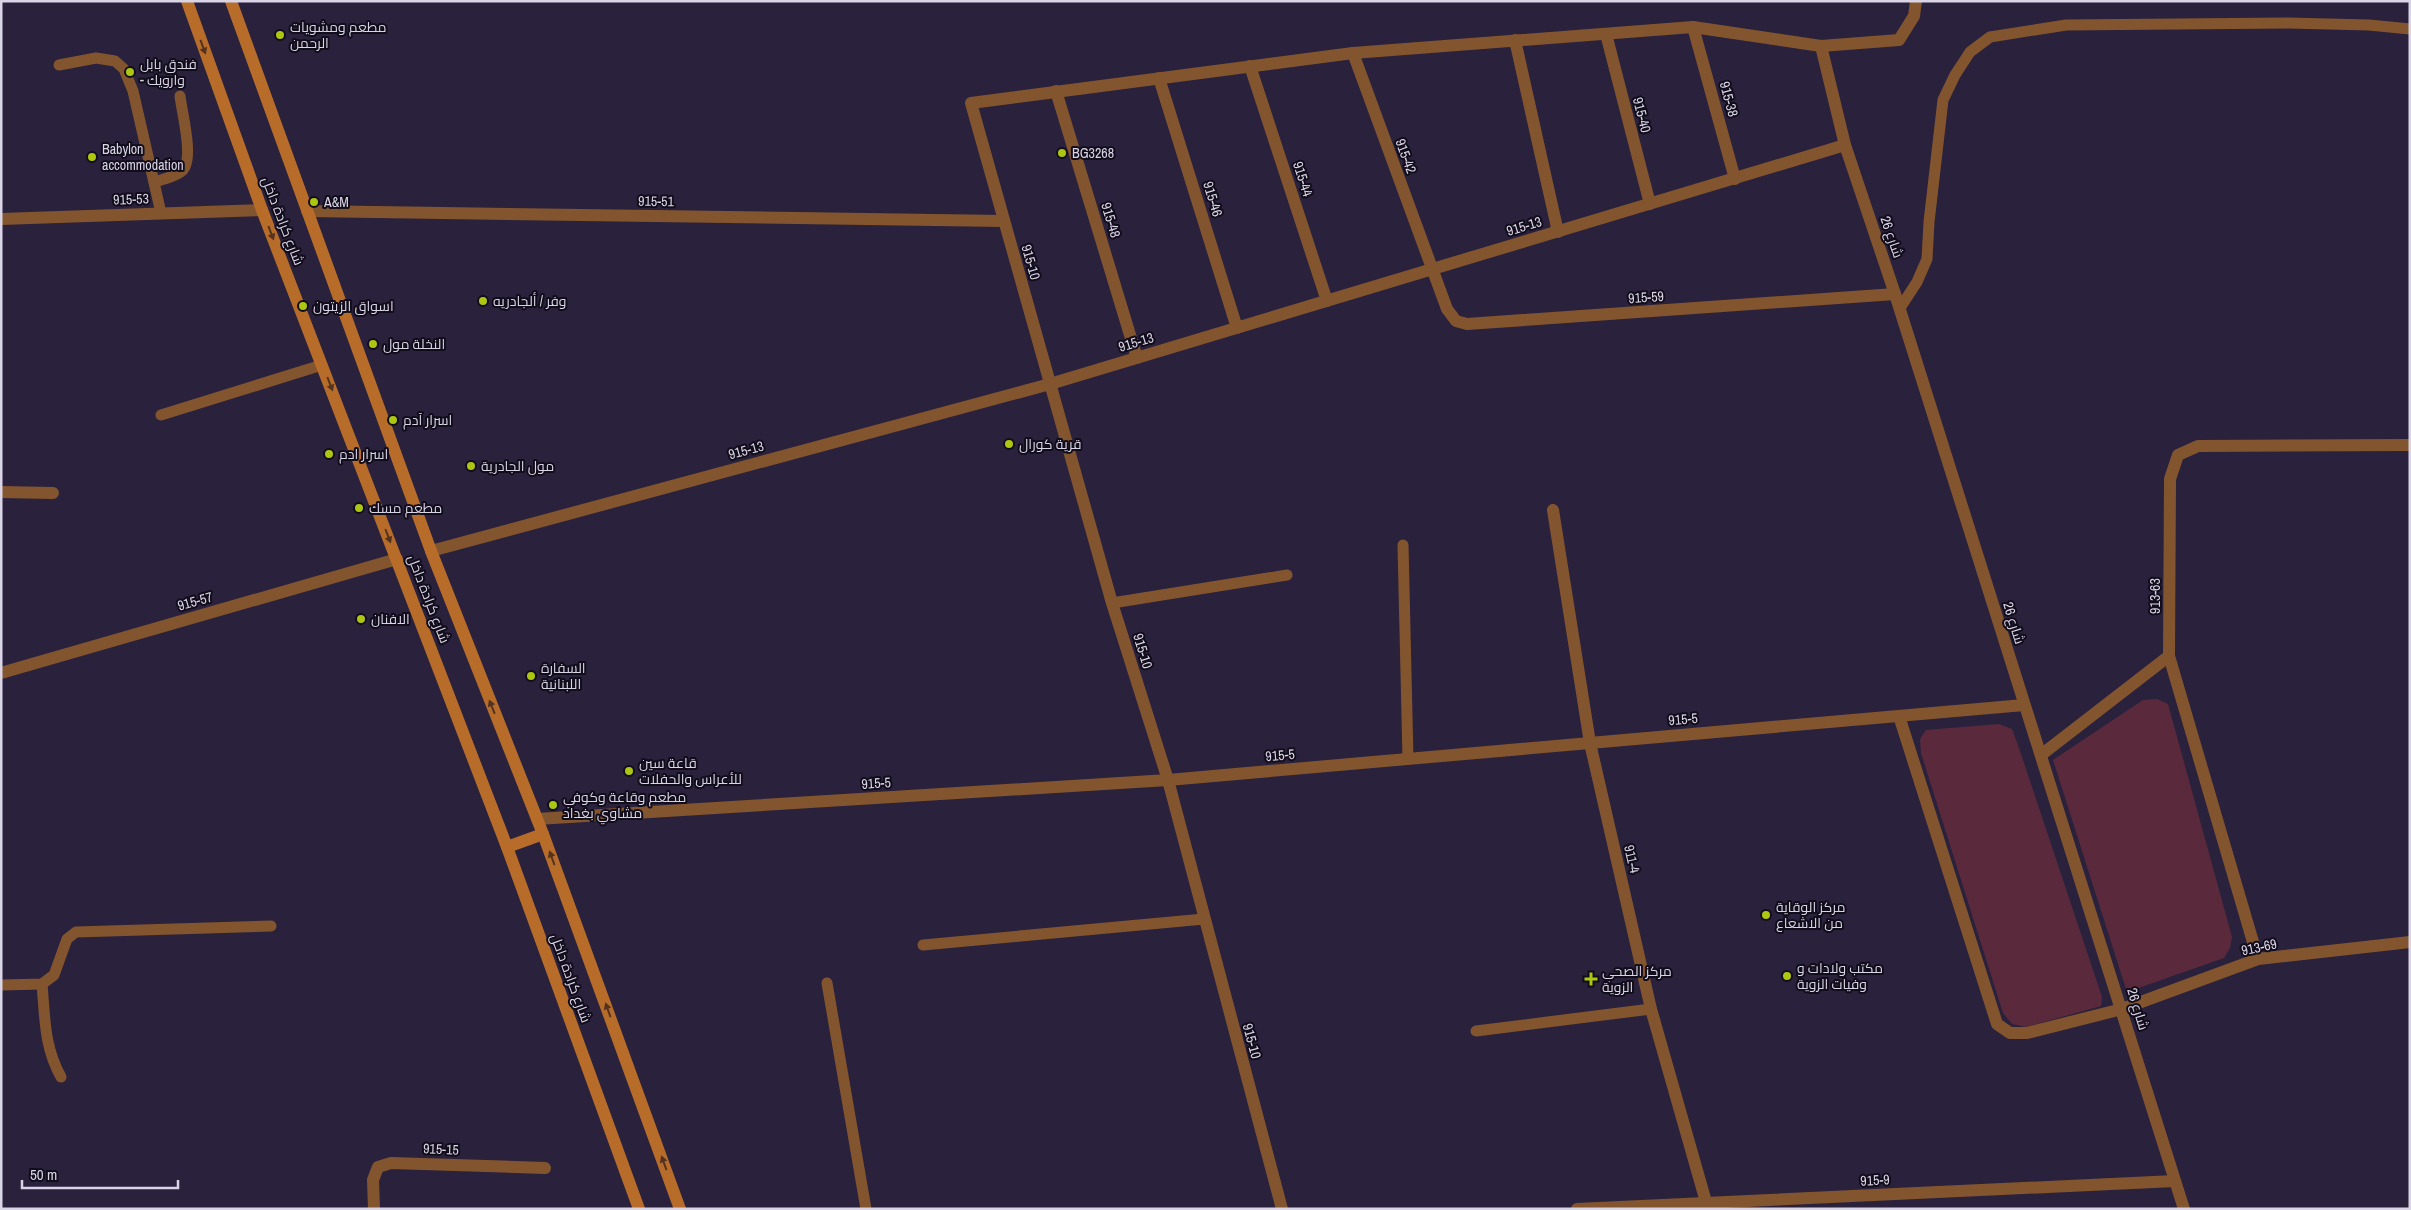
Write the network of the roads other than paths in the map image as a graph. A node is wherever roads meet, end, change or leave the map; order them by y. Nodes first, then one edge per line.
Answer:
1 (187, 1) edge
2 (231, 1) edge
3 (1916, 1) edge
4 (1693, 27) junction
5 (2410, 29) edge
6 (1606, 34) junction
7 (1515, 40) junction
8 (1821, 46) junction
9 (1353, 53) junction
10 (59, 65) dead end
11 (1250, 66) junction
12 (1159, 78) junction
13 (1056, 92) junction
14 (180, 96) dead end
15 (1845, 145) junction
16 (1735, 179) junction
17 (154, 182) junction
18 (1650, 204) junction
19 (262, 210) junction
20 (307, 211) junction
21 (161, 213) junction
22 (1, 219) edge
23 (1004, 221) junction
24 (1558, 232) junction
25 (1431, 270) junction
26 (1895, 294) junction
27 (1327, 301) junction
28 (1900, 308) junction
29 (1237, 328) junction
30 (1137, 358) junction
31 (322, 365) junction
32 (1050, 384) junction
33 (161, 415) dead end
34 (2410, 445) edge
35 (1, 492) edge
36 (53, 492) dead end
37 (1552, 510) dead end
38 (1403, 545) dead end
39 (431, 551) junction
40 (397, 559) junction
41 (1287, 575) dead end
42 (1112, 603) junction
43 (2169, 656) junction
44 (1, 673) edge
45 (2024, 705) junction
46 (1899, 716) junction
47 (1590, 743) junction
48 (2041, 755) junction
49 (1408, 759) junction
50 (1168, 780) junction
51 (537, 819) junction
52 (543, 834) junction
53 (507, 847) junction
54 (1204, 919) junction
55 (271, 926) dead end
56 (2410, 942) edge
57 (922, 945) dead end
58 (2258, 959) junction
59 (827, 983) dead end
60 (42, 984) junction
61 (1, 985) edge
62 (1651, 1009) junction
63 (2122, 1009) junction
64 (1476, 1032) dead end
65 (61, 1077) dead end
66 (545, 1168) dead end
67 (2175, 1181) junction
68 (1707, 1206) edge
69 (374, 1209) edge
70 (640, 1209) edge
71 (680, 1209) edge
72 (866, 1209) edge
73 (1282, 1209) edge
74 (1577, 1209) edge
75 (2184, 1209) edge

1 -> 19 main road, شارع كرادة داخل
2 - 20 main road, شارع كرادة داخل
3 - 8 street
4 - 6 street
4 - 8 street
4 - 16 street, 915-38
5 - 28 lane
6 - 7 street
6 - 18 street, 915-40
7 - 9 street
7 - 24 street
8 - 15 street, شارع 26
9 - 11 street
9 - 25 street, 915-42
10 - 17 lane
11 - 12 street
11 - 27 street, 915-44
12 - 13 street
12 - 29 street, 915-46
13 - 23 street, 915-10
13 - 30 street, 915-48
14 - 17 lane
15 - 16 street, 915-13
15 - 26 street, شارع 26
16 - 18 street, 915-13
17 - 21 lane
18 - 24 street, 915-13
19 - 21 street, 915-53
19 -> 31 main road, شارع كرادة داخل
20 - 23 street, 915-51
20 - 39 main road, شارع كرادة داخل
21 - 22 street, 915-53
23 - 32 street, 915-10
24 - 25 street, 915-13
25 - 26 street, 915-59
25 - 27 street, 915-13
26 - 28 street, شارع 26
27 - 29 street, 915-13
28 - 45 street, شارع 26
29 - 30 street, 915-13
30 - 32 street, 915-13
31 - 33 lane
31 -> 40 main road, شارع كرادة داخل
32 - 39 street, 915-13
32 - 42 street, 915-10
34 - 43 street, 913-63
35 - 36 street
37 - 47 street, 911-4
38 - 49 lane
51 -> 39 main road, شارع كرادة داخل
40 - 44 street, 915-57
40 - 53 main road, شارع كرادة داخل
41 - 42 lane
42 - 50 street, 915-10
43 - 48 street
43 - 58 street, 913-63
45 - 46 street, 915-5
45 - 48 street, شارع 26
46 - 47 street, 915-5
46 - 63 street, 913-69
47 - 49 street, 915-5
47 - 62 street, 911-4
48 - 63 street, شارع 26
49 - 50 street, 915-5
50 - 51 street, 915-5
50 - 54 street, 915-10
51 - 52 main road, شارع كرادة داخل
52 - 53 main road
71 -> 52 main road, شارع كرادة داخل
53 - 70 main road, شارع كرادة داخل
54 - 57 lane
54 - 73 street, 915-10
55 - 60 lane
56 - 58 street, 913-69
58 - 63 street, 913-69
59 - 72 lane
60 - 61 lane
60 - 65 lane
62 - 64 lane
62 - 68 street, 911-4
63 - 67 street, شارع 26
66 - 69 street, 915-15
67 - 68 street, 915-9
67 - 75 street, شارع 26
68 - 74 street, 915-9

